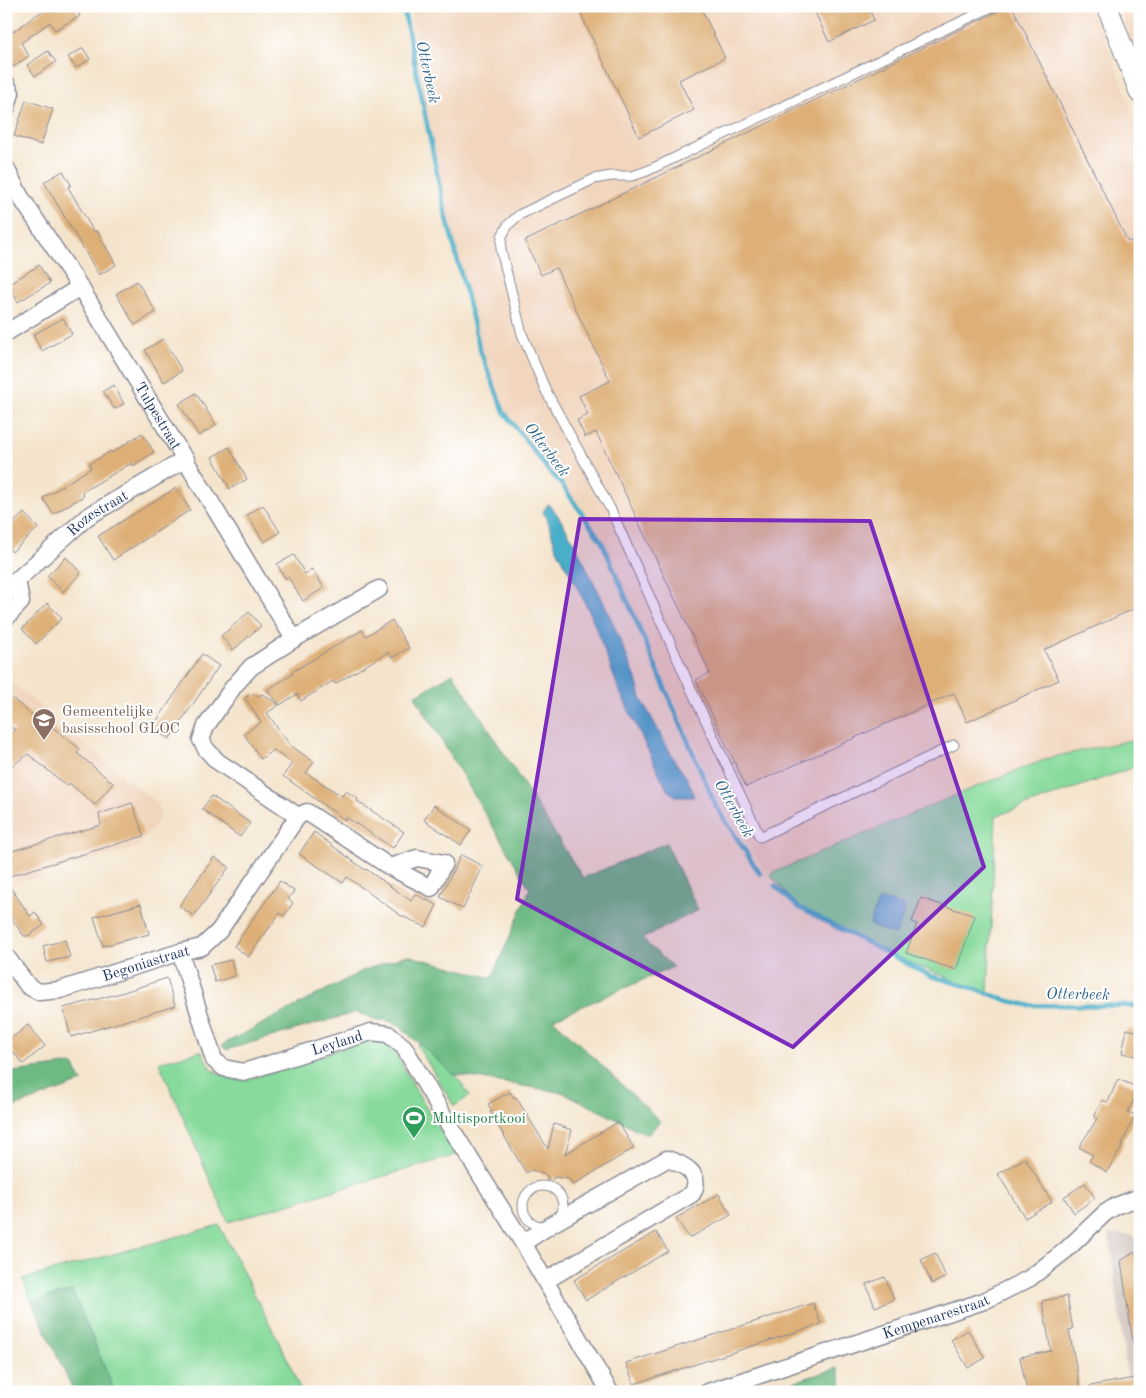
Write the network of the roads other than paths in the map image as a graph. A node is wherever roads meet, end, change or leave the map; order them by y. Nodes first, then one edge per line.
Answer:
1 (994, 6) edge
2 (1106, 6) edge
3 (6, 83) edge
4 (1140, 93) edge
5 (6, 109) edge
6 (6, 168) edge
7 (13, 194) edge
8 (80, 287) junction
9 (6, 333) edge
10 (186, 459) junction
11 (12, 585) edge
12 (379, 589) dead end
13 (6, 618) edge
14 (294, 638) junction
15 (954, 745) dead end
16 (298, 816) junction
17 (390, 867) dead end
18 (180, 952) junction
19 (6, 956) edge
20 (1140, 1197) edge
21 (552, 1224) junction
22 (523, 1243) junction
23 (545, 1281) junction
24 (610, 1392) edge
25 (708, 1392) edge

1 - 15 lane
2 - 4 street
3 - 5 street
6 - 7 street, Tulpestraat
7 - 8 street, Tulpestraat
8 - 9 street
8 - 10 street, Tulpestraat
10 - 11 street, Rozestraat
10 - 14 street, Tulpestraat
11 - 13 street, Rozestraat
12 - 14 street
14 - 16 street
16 - 17 street
16 - 18 street, Begoniastraat
18 - 19 street, Begoniastraat
18 - 22 street, Leyland
20 - 25 street, Kempenarestraat
21 - 21 lane
21 - 22 street
21 - 23 street
22 - 23 street, Leyland
23 - 24 street, Leyland

